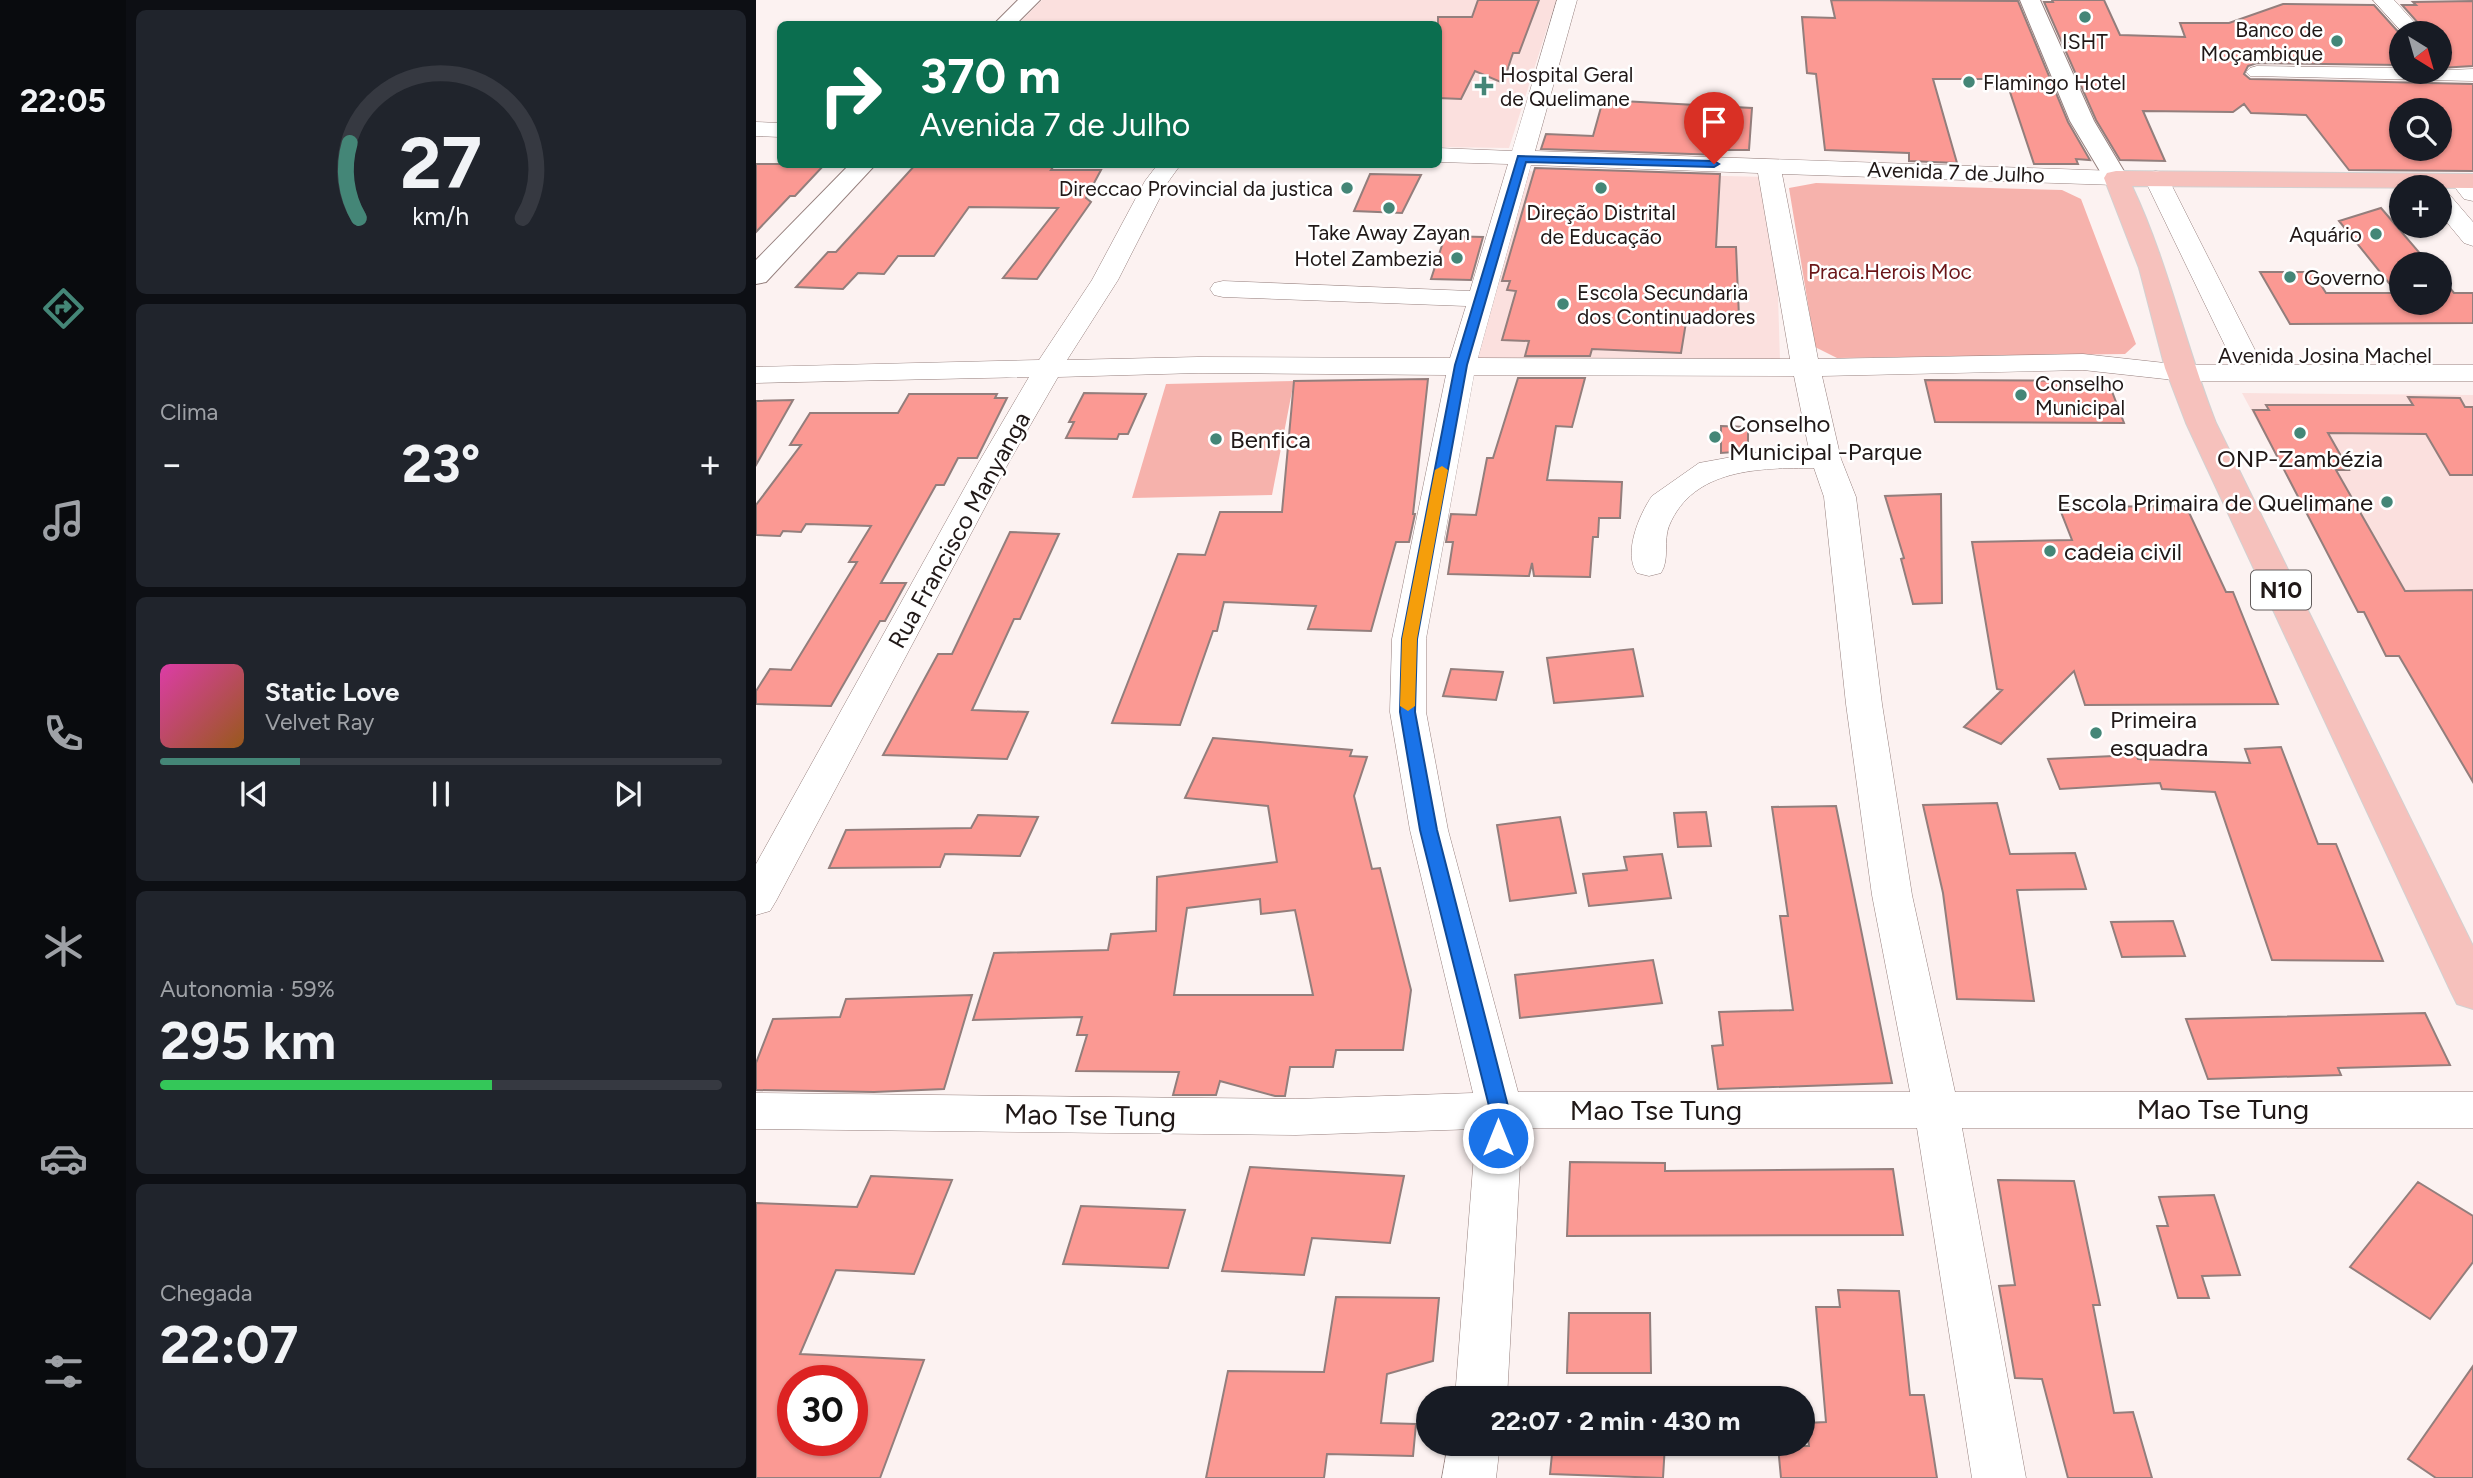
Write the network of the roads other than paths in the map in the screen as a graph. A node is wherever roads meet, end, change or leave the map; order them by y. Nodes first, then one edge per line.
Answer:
1 (1030, 0) edge
2 (1567, 0) edge
3 (2030, 0) edge
4 (2383, 0) edge
5 (1007, 21) edge
6 (2403, 21) edge
7 (2455, 70) edge
8 (2257, 72) dead end
9 (2473, 97) edge
10 (756, 129) edge
11 (777, 130) edge
12 (1442, 155) edge
13 (1522, 159) junction
14 (1769, 166) junction
15 (860, 168) edge
16 (1167, 168) edge
17 (2116, 177) junction
18 (2156, 177) junction
19 (2389, 187) edge
20 (2452, 214) edge
21 (2473, 238) edge
22 (756, 276) edge
23 (1223, 289) dead end
24 (1480, 299) junction
25 (2473, 355) edge
26 (2244, 356) junction
27 (2180, 364) junction
28 (1461, 365) junction
29 (1806, 368) junction
30 (1049, 369) junction
31 (2473, 373) edge
32 (756, 375) edge
33 (1826, 459) junction
34 (1649, 566) dead end
35 (756, 901) edge
36 (2473, 992) edge
37 (1936, 1108) junction
38 (1500, 1110) junction
39 (2473, 1110) edge
40 (756, 1111) edge
41 (1481, 1386) edge
42 (1472, 1456) edge
43 (1469, 1478) edge
44 (1999, 1478) edge

1 - 5 street
2 - 13 street
3 - 17 street
4 - 6 street
7 - 8 street
7 - 9 street
10 - 11 street
12 - 13 street, Avenida 7 de Julho
13 - 14 street, Avenida 7 de Julho
13 - 24 street
14 - 17 street, Avenida 7 de Julho
14 - 29 street
15 - 22 street
16 - 30 street, Rua Francisco Manyanga
17 - 18 main road, Avenida 7 de Julho
17 - 27 main road, N10
18 - 19 main road, Avenida 7 de Julho
18 - 26 street
20 - 21 street
23 - 24 street
24 - 28 street
25 - 26 street, Avenida Josina Machel
26 - 27 street, Avenida Josina Machel
27 - 29 street
27 - 31 street, Avenida Josina Machel
27 - 36 main road, N10
28 - 29 street
28 - 30 street
28 - 38 street
29 - 33 street
30 - 32 street
30 - 35 street, Rua Francisco Manyanga
33 - 34 street
33 - 37 street
37 - 38 street, Mao Tse Tung
37 - 39 street, Mao Tse Tung
37 - 44 street
38 - 40 street, Mao Tse Tung
38 - 41 street
42 - 43 street

